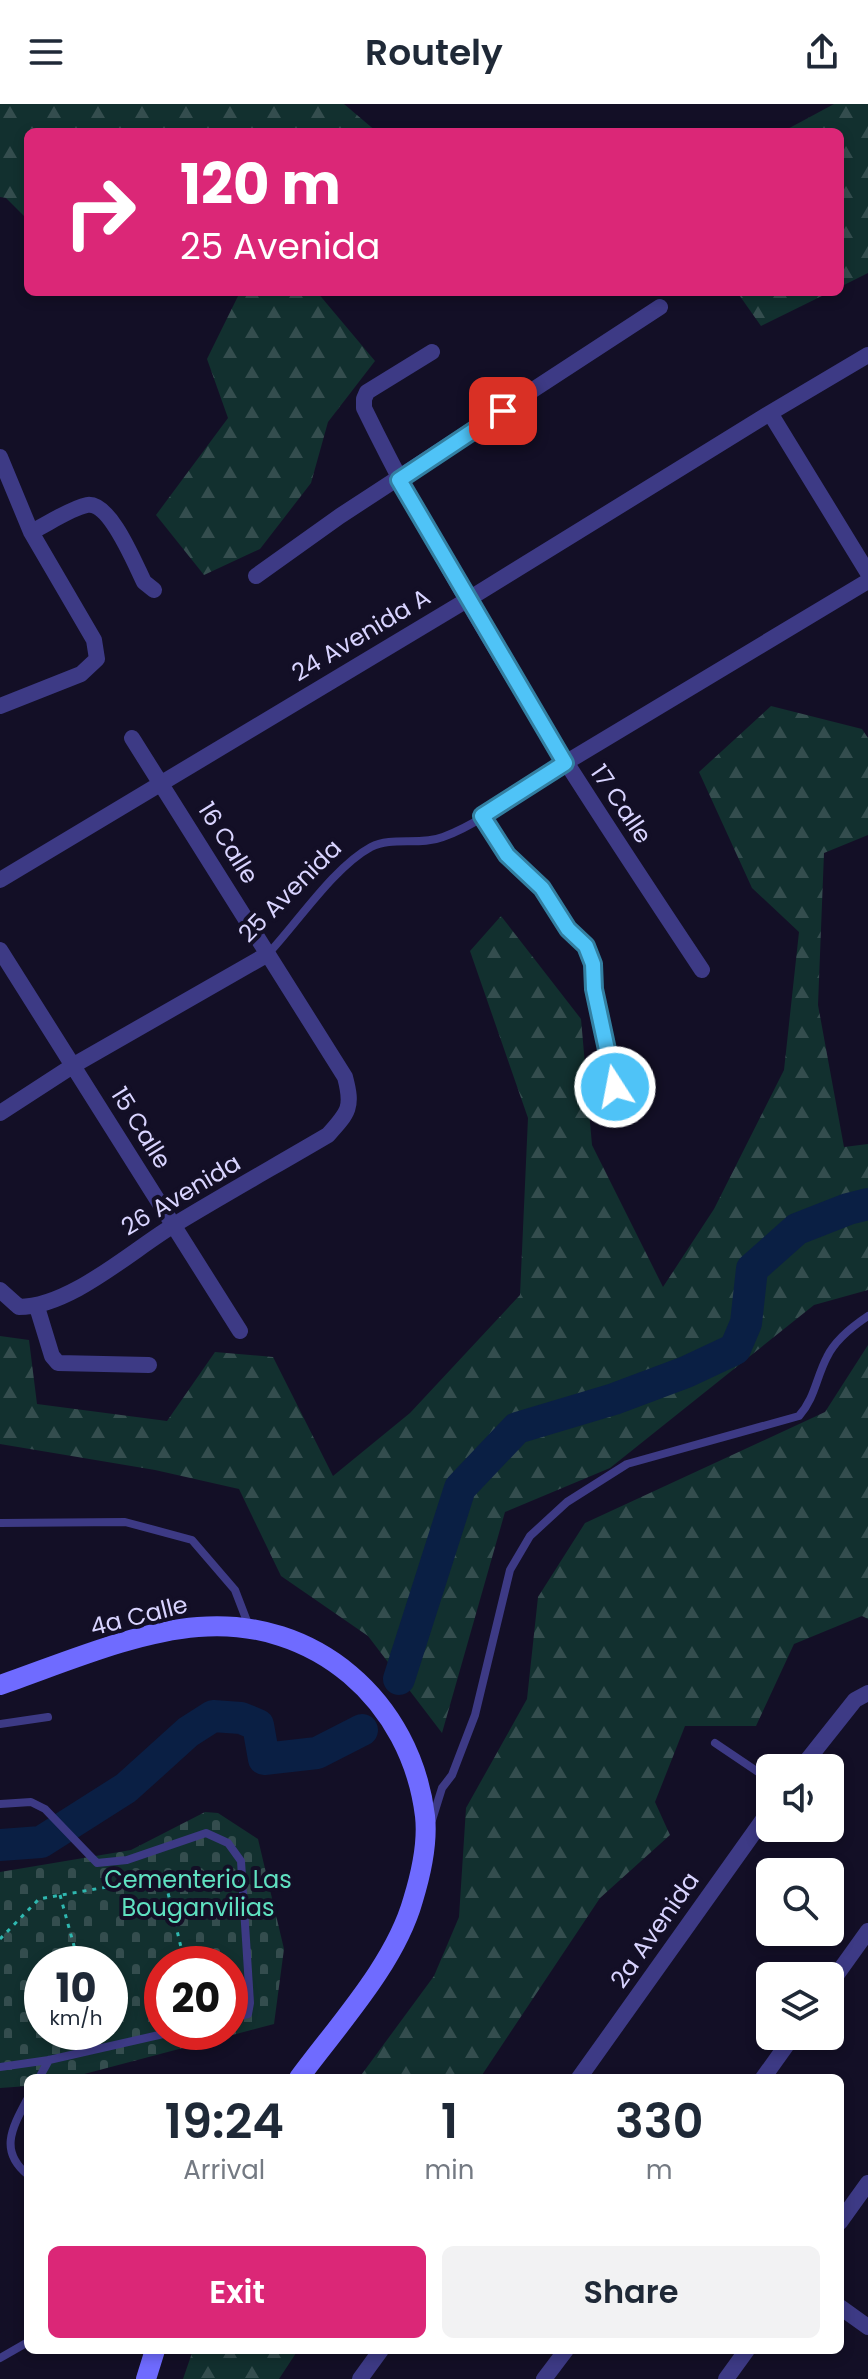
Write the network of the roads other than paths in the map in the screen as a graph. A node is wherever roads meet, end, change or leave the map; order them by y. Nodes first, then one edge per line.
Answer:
1 (660, 307) dead end
2 (432, 352) dead end
3 (868, 355) edge
4 (770, 413) junction
5 (0, 457) edge
6 (399, 480) junction
7 (31, 532) junction
8 (868, 573) edge
9 (256, 576) dead end
10 (868, 581) edge
11 (154, 590) dead end
12 (467, 600) junction
13 (0, 706) edge
14 (132, 738) dead end
15 (565, 763) junction
16 (162, 782) junction
17 (482, 816) junction
18 (0, 880) edge
19 (0, 950) edge
20 (268, 954) junction
21 (702, 970) dead end
22 (74, 1065) junction
23 (615, 1087) dead end
24 (351, 1100) joint
25 (0, 1113) edge
26 (173, 1226) junction
27 (0, 1290) edge
28 (37, 1307) junction
29 (868, 1316) edge
30 (240, 1331) dead end
31 (149, 1365) dead end
32 (0, 1523) edge
33 (250, 1629) junction
34 (0, 1685) edge
35 (868, 1693) edge
36 (48, 1717) dead end
37 (0, 1724) edge
38 (715, 1743) dead end
39 (812, 1754) edge
40 (756, 1771) edge
41 (0, 1804) edge
42 (756, 1830) edge
43 (425, 1840) junction
44 (868, 1931) edge
45 (246, 1946) edge
46 (844, 1964) edge
47 (248, 1971) edge
48 (248, 2014) edge
49 (144, 2038) edge
50 (783, 2050) edge
51 (49, 2060) junction
52 (0, 2067) edge
53 (41, 2074) edge
54 (302, 2074) edge
55 (582, 2074) edge
56 (766, 2074) edge
57 (24, 2105) edge
58 (24, 2173) edge
59 (868, 2183) edge
60 (844, 2216) edge
61 (844, 2310) edge
62 (868, 2327) edge
63 (24, 2344) edge
64 (154, 2354) edge
65 (378, 2354) edge
66 (563, 2354) edge
67 (744, 2354) edge
68 (0, 2358) edge
69 (146, 2379) edge
70 (360, 2379) edge
71 (544, 2379) edge
72 (726, 2379) edge

1 - 6 street
2 - 6 street, 17 Calle
3 - 4 street, 24 Avenida A
4 - 8 street
4 - 12 street, 24 Avenida A
5 - 7 street
6 - 9 street
6 - 12 street, 17 Calle
7 - 11 street
7 - 13 street
10 - 15 street, 25 Avenida
12 - 15 street, 17 Calle
12 - 16 street, 24 Avenida A
14 - 16 street, 16 Calle
15 - 17 lane, 25 Avenida
15 - 21 street, 17 Calle
16 - 18 street, 24 Avenida A
16 - 20 street, 16 Calle
17 - 20 lane, 25 Avenida
17 - 23 lane
19 - 22 street, 15 Calle
20 - 22 street, 25 Avenida
20 - 24 street, 16 Calle
22 - 25 street, 25 Avenida
22 - 26 street, 15 Calle
24 - 26 street, 26 Avenida
26 - 28 street, 26 Avenida
26 - 30 street, 15 Calle
27 - 28 street, 26 Avenida
28 - 31 street
29 - 43 lane
32 - 33 lane
33 - 34 main road, 4a Calle
33 - 43 main road, 4a Calle
35 - 39 street
36 - 37 lane
38 - 40 lane
41 - 45 lane
42 - 55 street, 2a Avenida
43 - 54 main road, 4a Calle
44 - 46 street
47 - 48 lane
49 - 51 lane
50 - 56 street
51 - 52 lane
51 - 53 lane
57 - 58 lane
59 - 60 street
61 - 62 street
63 - 68 lane
64 - 69 main road
65 - 70 street
66 - 71 street
67 - 72 street

